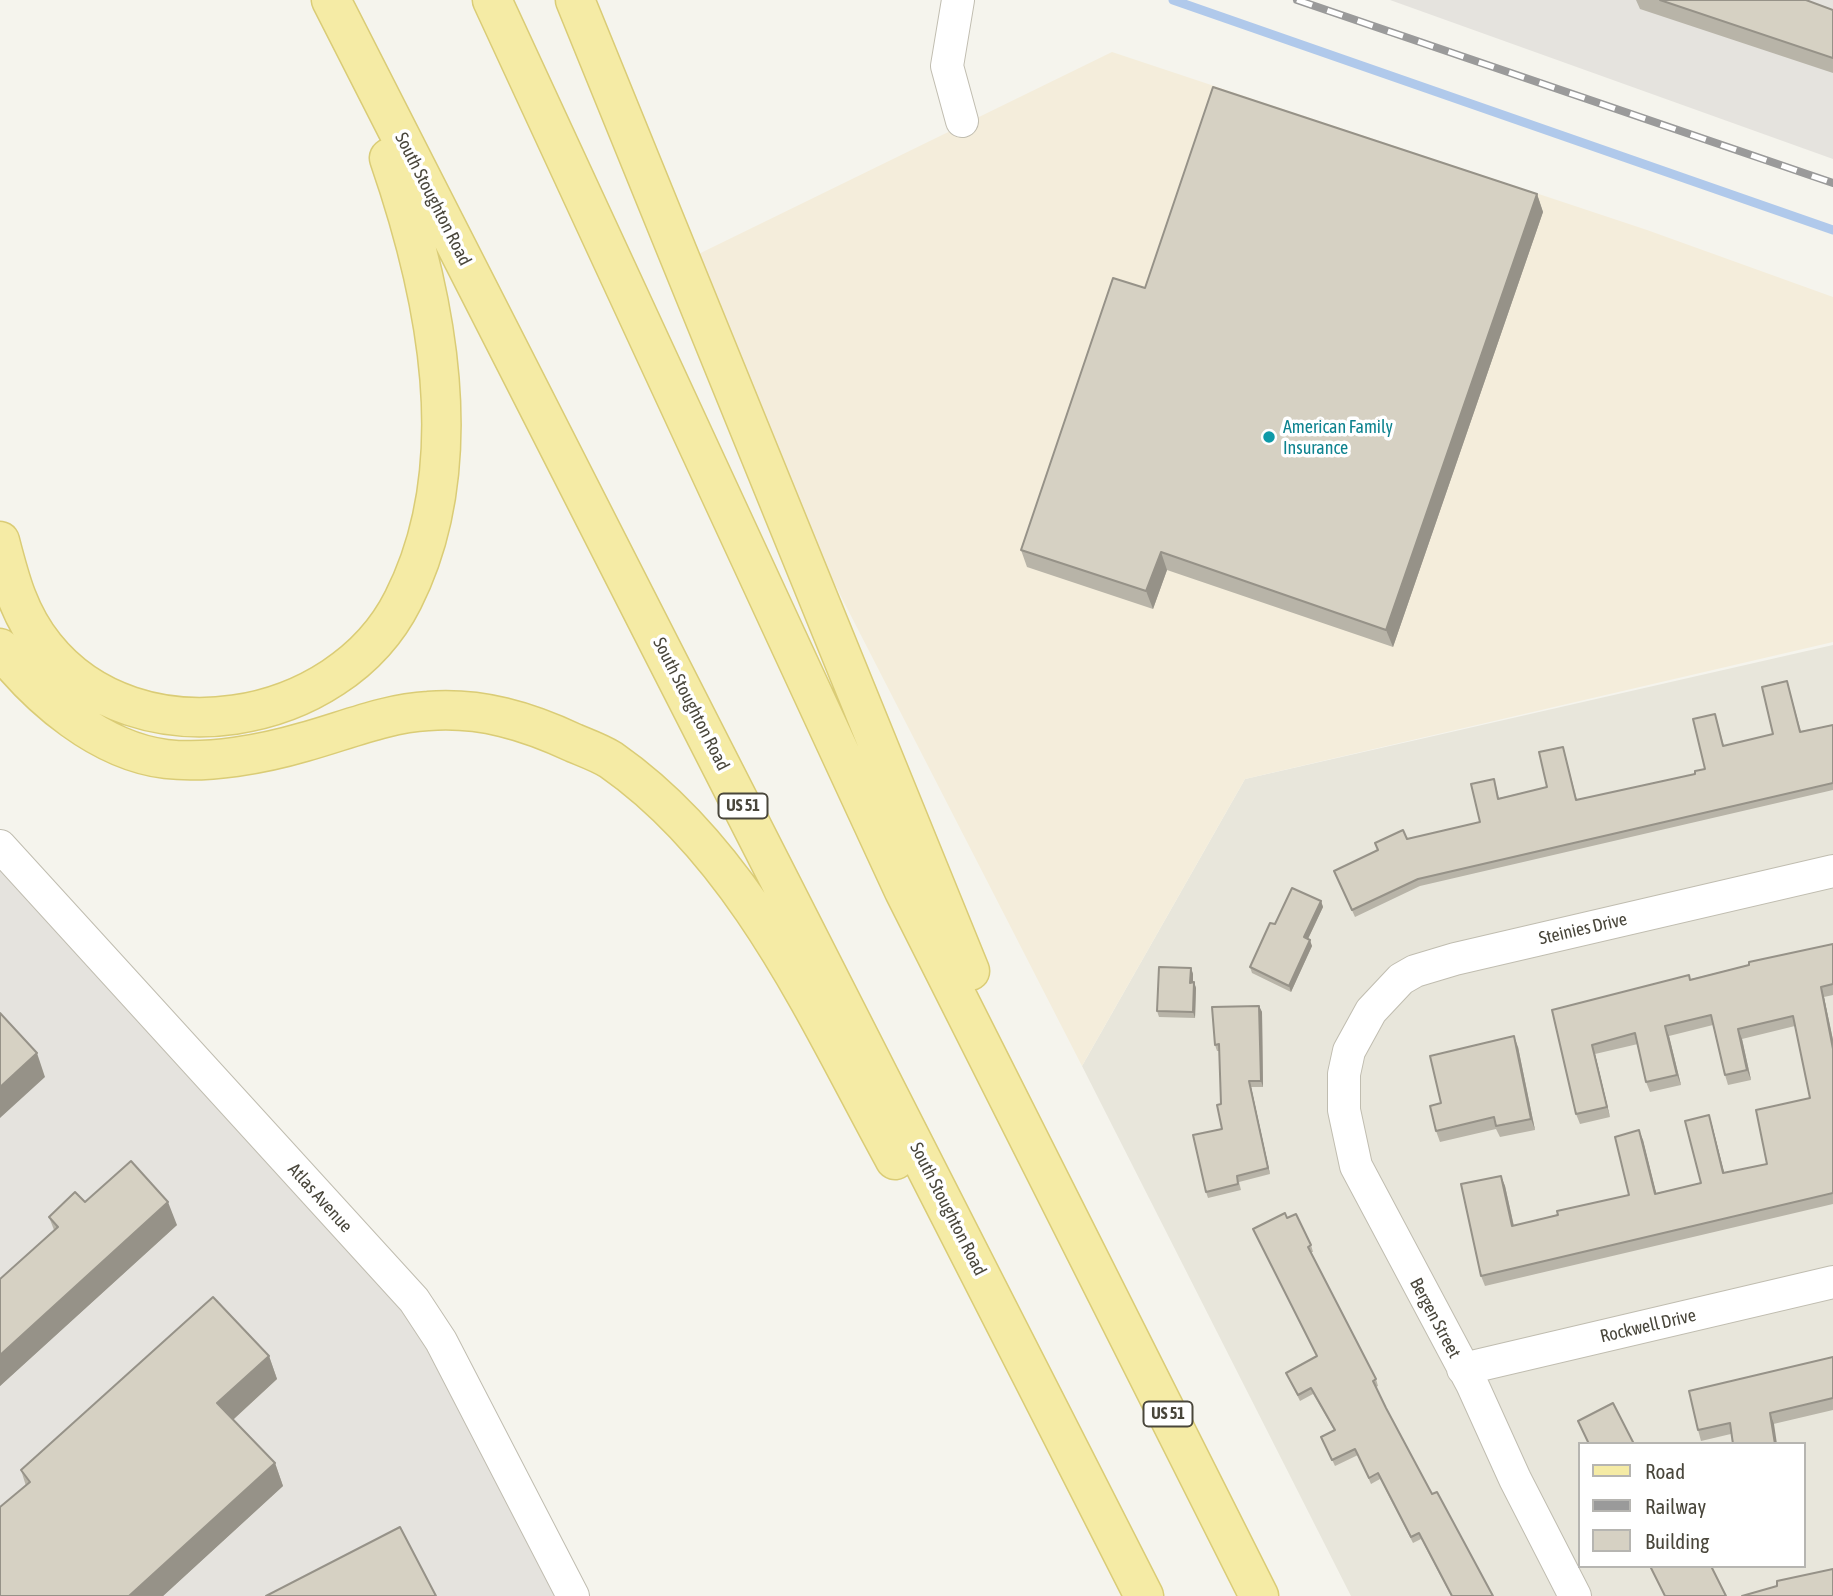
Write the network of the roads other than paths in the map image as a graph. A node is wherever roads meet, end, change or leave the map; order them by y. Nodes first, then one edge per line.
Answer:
1 (492, 0) edge
2 (575, 0) edge
3 (958, 0) edge
4 (335, 8) edge
5 (962, 121) dead end
6 (0, 541) edge
7 (0, 648) edge
8 (0, 846) edge
9 (1833, 871) edge
10 (1359, 1030) joint
11 (1076, 1233) junction
12 (1833, 1282) edge
13 (1463, 1369) junction
14 (573, 1596) edge
15 (1134, 1596) edge
16 (1144, 1596) edge
17 (1259, 1596) edge
18 (1575, 1596) edge

1 - 11 main road, US 51
2 - 11 main road
3 - 5 street
4 - 6 main road
4 - 16 main road, South Stoughton Road / US 51
7 - 15 main road
8 - 14 street, Atlas Avenue
9 - 10 street, Steinies Drive
10 - 13 street, Bergen Street
11 - 17 main road, US 51
12 - 13 street, Rockwell Drive
13 - 18 street, Bergen Street

